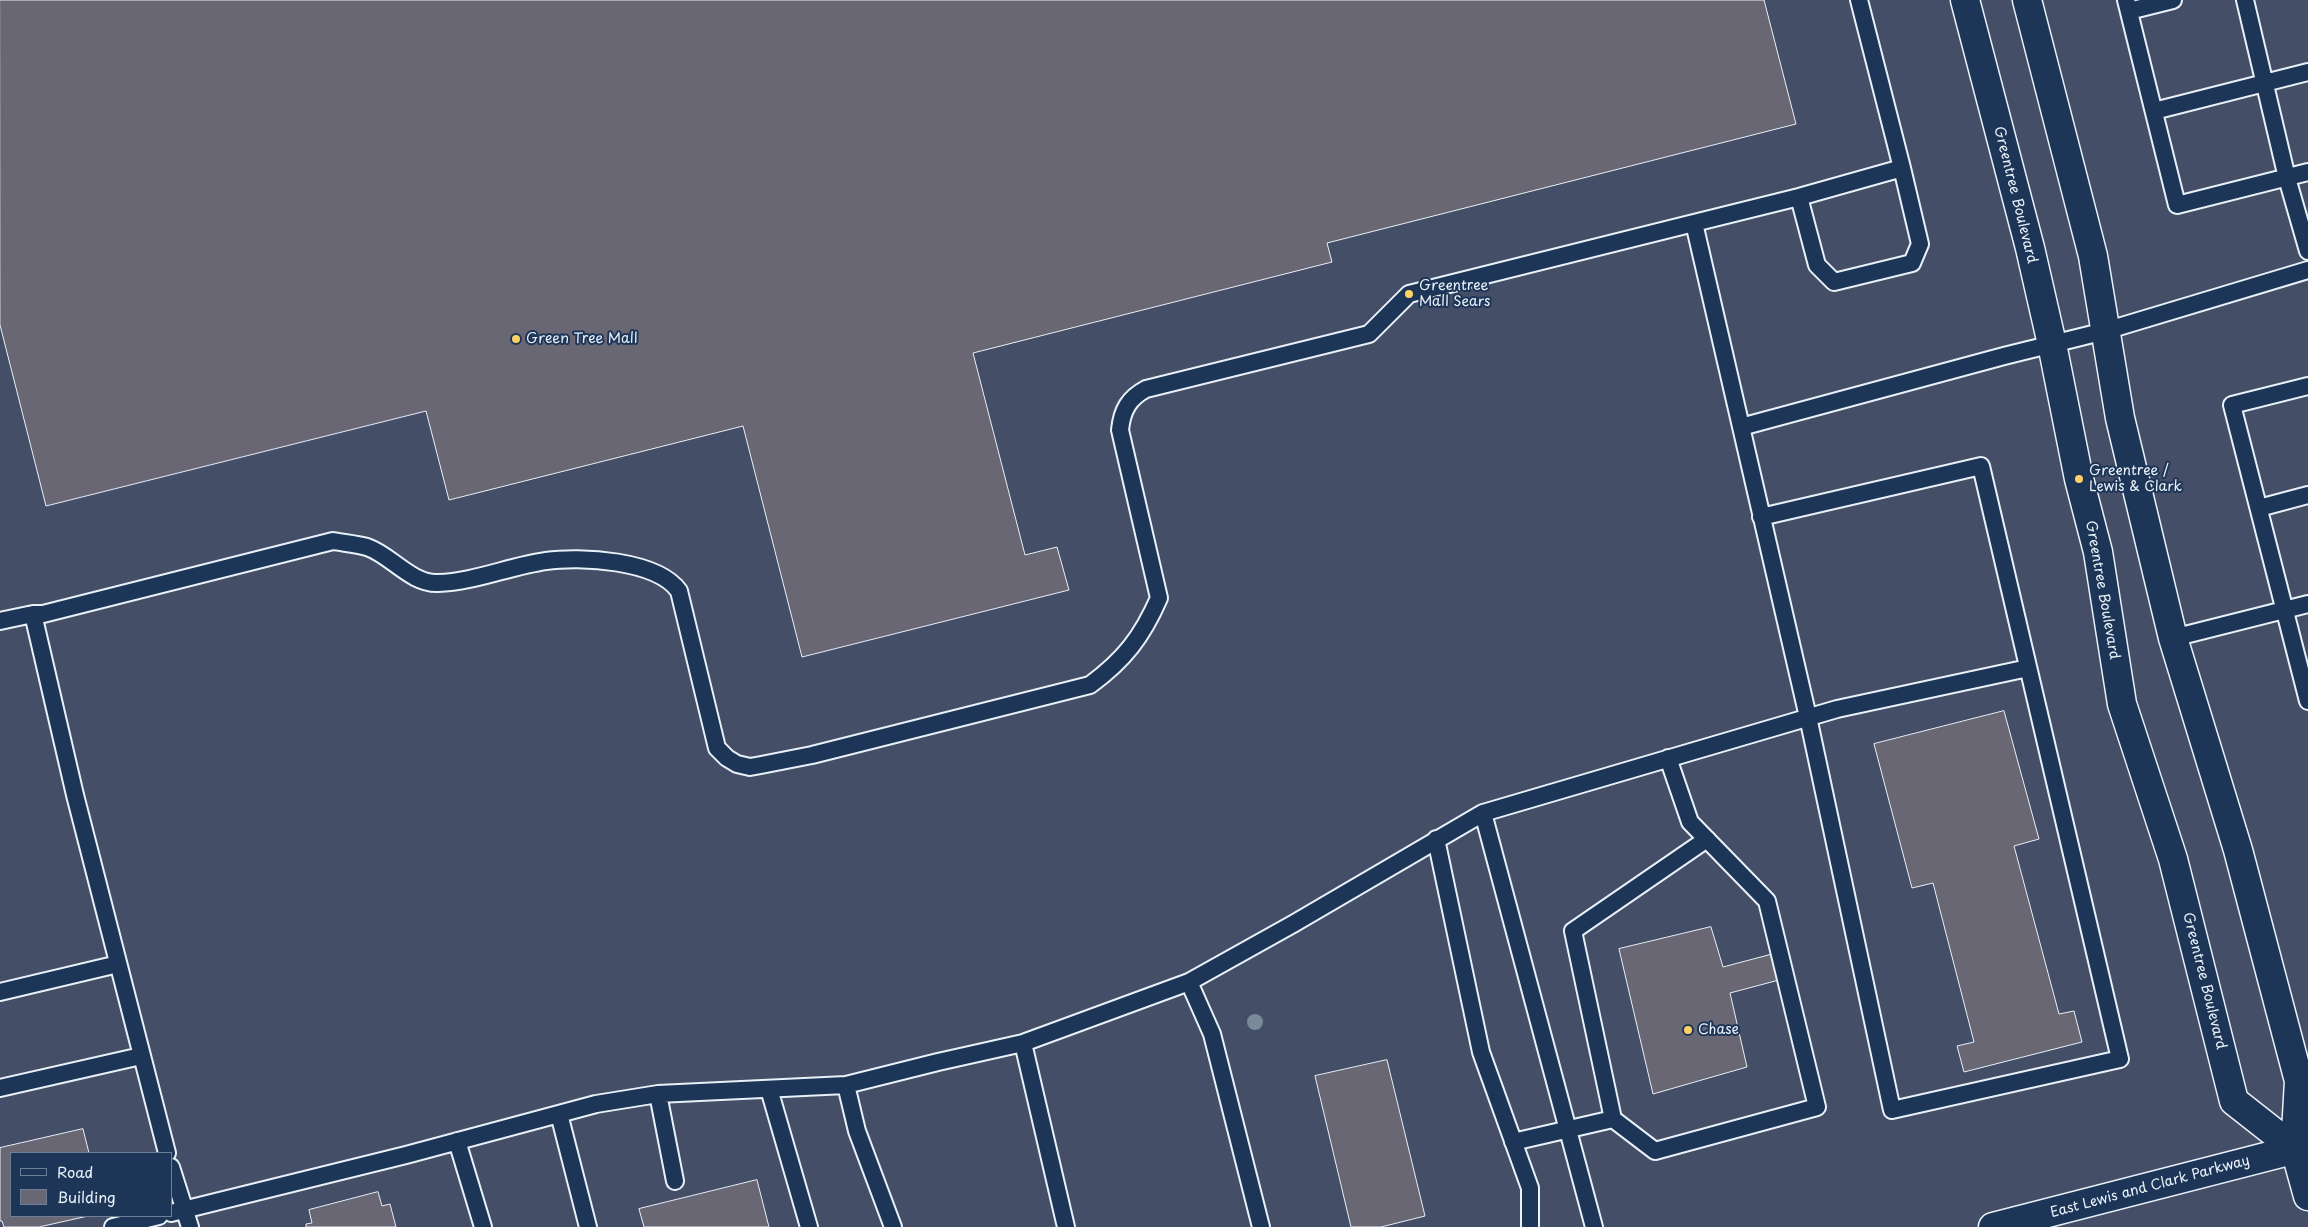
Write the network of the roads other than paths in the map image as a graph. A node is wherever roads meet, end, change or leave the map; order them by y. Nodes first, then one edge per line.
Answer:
1 (1859, 0) edge
2 (1965, 0) edge
3 (2027, 0) edge
4 (2173, 0) edge
5 (2245, 0) edge
6 (2127, 6) edge
7 (2308, 72) edge
8 (2265, 83) junction
9 (2154, 111) junction
10 (1902, 168) junction
11 (2308, 172) edge
12 (2287, 178) junction
13 (1799, 197) junction
14 (1694, 224) junction
15 (2308, 251) edge
16 (2308, 270) edge
17 (2106, 331) junction
18 (2052, 344) junction
19 (2308, 386) edge
20 (1741, 427) junction
21 (2308, 495) edge
22 (2259, 508) junction
23 (1761, 517) junction
24 (2308, 604) edge
25 (2286, 610) junction
26 (33, 614) junction
27 (0, 621) edge
28 (2173, 638) junction
29 (2028, 668) junction
30 (2308, 701) edge
31 (1808, 717) junction
32 (1668, 758) junction
33 (1483, 813) junction
34 (1436, 839) junction
35 (1707, 839) junction
36 (118, 964) junction
37 (1189, 982) junction
38 (0, 992) edge
39 (1023, 1043) junction
40 (141, 1056) junction
41 (846, 1085) junction
42 (0, 1088) edge
43 (769, 1089) junction
44 (658, 1094) junction
45 (559, 1114) junction
46 (1613, 1119) junction
47 (1568, 1130) junction
48 (457, 1141) junction
49 (1513, 1142) junction
50 (2302, 1148) edge
51 (167, 1152) edge
52 (172, 1173) edge
53 (675, 1181) dead end
54 (2308, 1196) edge
55 (178, 1211) edge
56 (155, 1217) edge
57 (114, 1227) edge
58 (190, 1227) edge
59 (483, 1227) edge
60 (588, 1227) edge
61 (809, 1227) edge
62 (893, 1227) edge
63 (1066, 1227) edge
64 (1261, 1227) edge
65 (1530, 1227) edge
66 (1594, 1227) edge
67 (1993, 1227) edge

1 - 10 lane
2 - 18 main road, Greentree Boulevard
3 - 17 main road
4 - 6 lane
5 - 8 lane
6 - 9 lane
7 - 8 lane
8 - 9 lane
8 - 12 lane
9 - 12 lane
10 - 13 lane
10 - 13 lane
11 - 12 lane
12 - 15 lane
13 - 14 lane
14 - 20 lane
14 - 26 lane
16 - 17 lane
17 - 18 lane
17 - 28 main road
18 - 20 lane
18 - 50 main road, Greentree Boulevard
19 - 22 lane
20 - 23 lane
21 - 22 lane
22 - 25 lane
23 - 29 lane
23 - 31 lane
24 - 25 lane
25 - 28 lane
25 - 30 lane
26 - 27 lane
26 - 36 lane
28 - 50 main road
29 - 31 lane
29 - 31 lane
31 - 32 lane
32 - 33 lane
32 - 35 lane
33 - 34 lane
33 - 47 lane
34 - 37 lane
34 - 49 lane
35 - 46 lane
35 - 46 lane
36 - 38 lane
36 - 40 lane
37 - 39 lane
37 - 64 lane
39 - 41 lane
39 - 63 lane
40 - 42 lane
40 - 51 lane
41 - 43 lane
41 - 62 lane
43 - 44 lane
43 - 61 lane
44 - 45 lane
44 - 53 lane
45 - 48 lane
45 - 60 lane
46 - 47 lane
47 - 49 lane
47 - 66 lane
48 - 55 lane
48 - 59 lane
49 - 65 lane
50 - 54 main road
50 - 67 main road, East Lewis and Clark Parkway
52 - 55 lane
55 - 58 lane
56 - 57 lane

